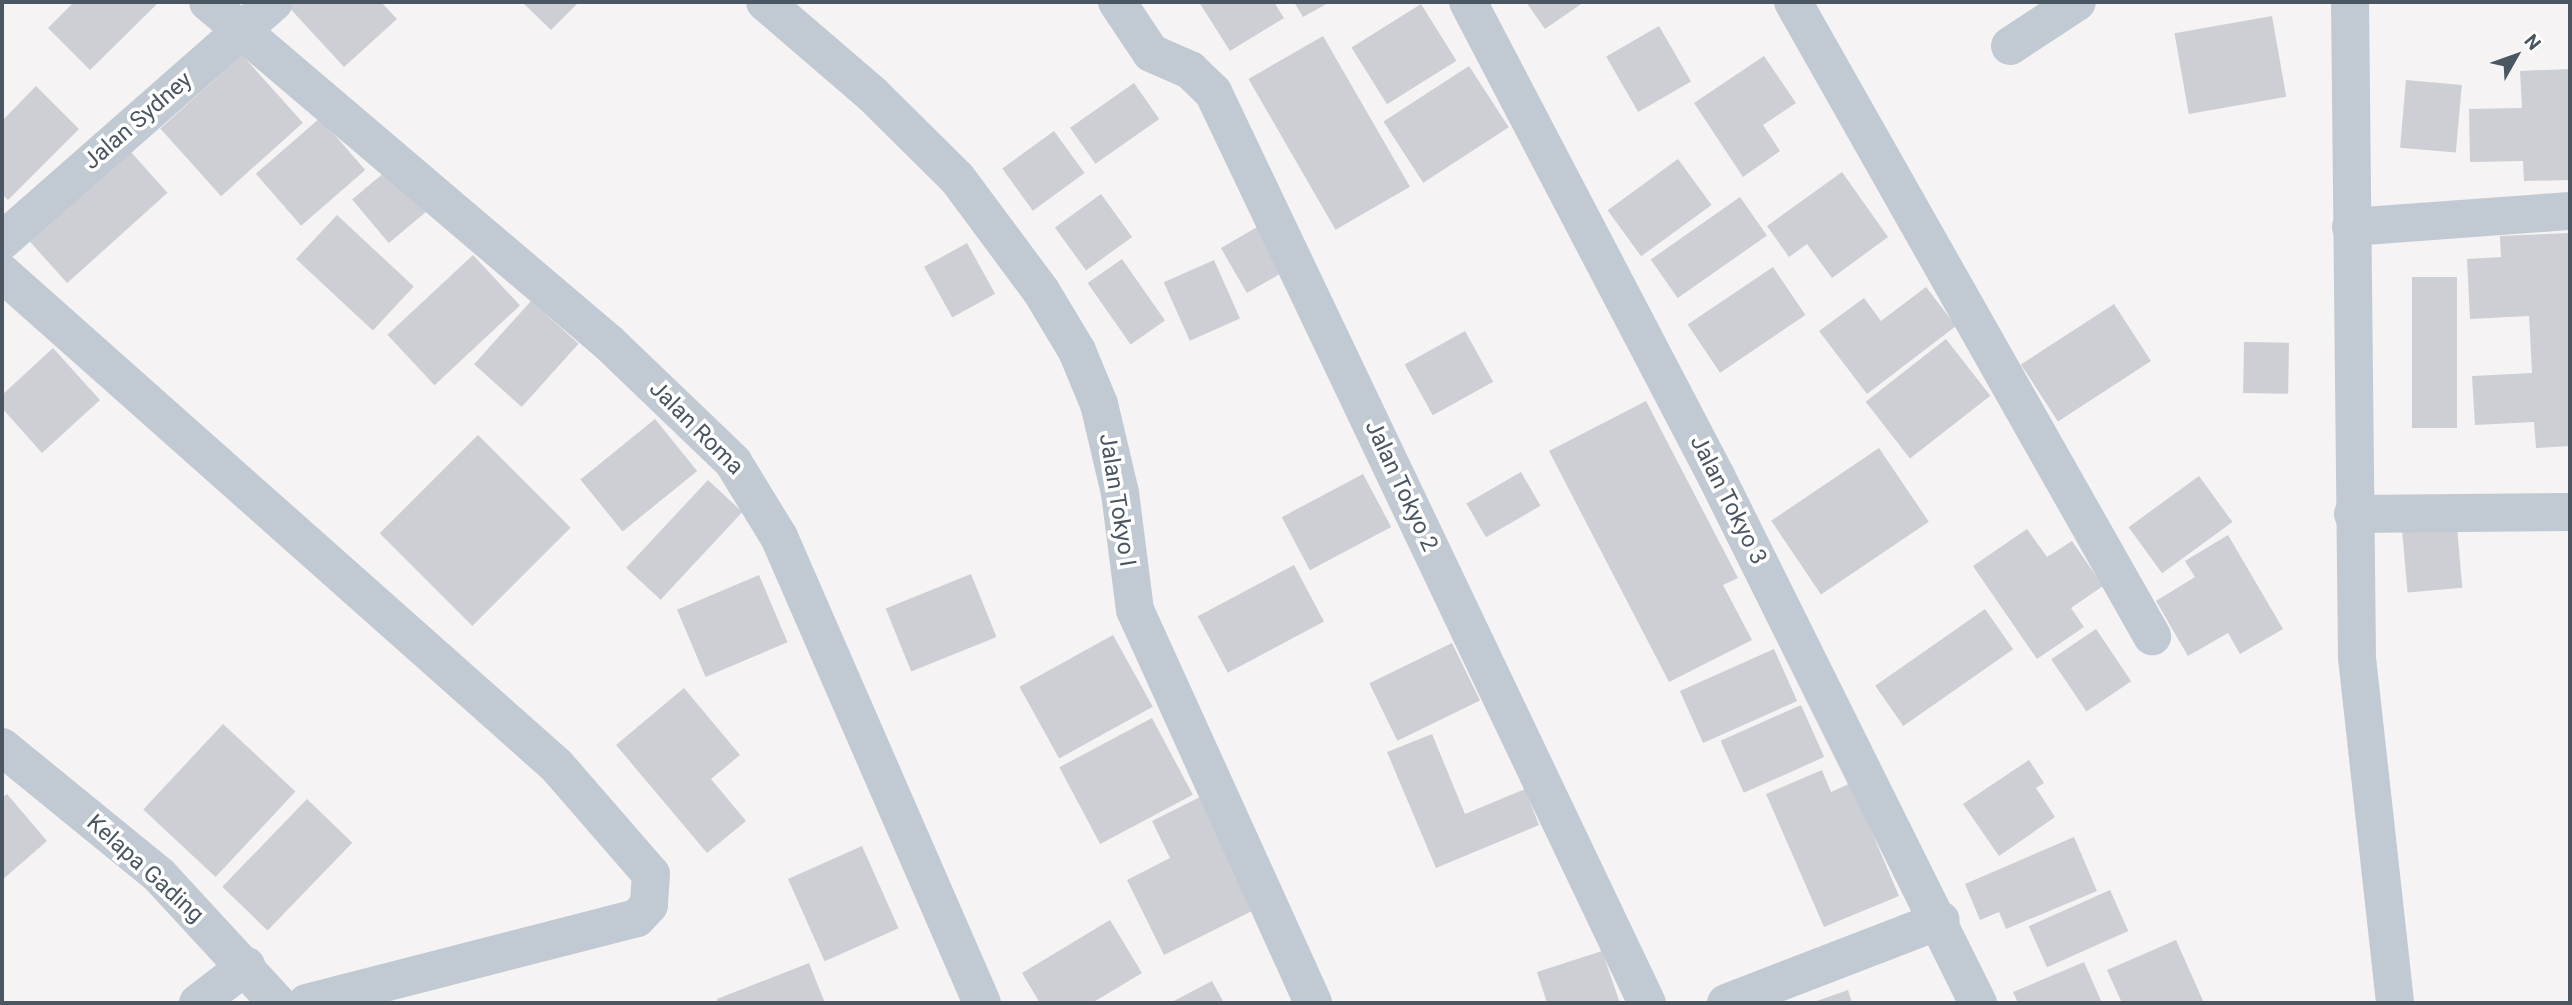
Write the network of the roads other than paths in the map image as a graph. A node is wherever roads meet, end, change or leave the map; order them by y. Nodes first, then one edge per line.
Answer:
1 (208, 2) edge
2 (274, 2) edge
3 (765, 2) edge
4 (1117, 2) edge
5 (1468, 2) edge
6 (1793, 2) edge
7 (2077, 2) edge
8 (2350, 2) edge
9 (244, 29) junction
10 (2010, 46) dead end
11 (2570, 211) edge
12 (2351, 227) junction
13 (2, 240) edge
14 (2, 274) edge
15 (2570, 512) edge
16 (2353, 514) junction
17 (2152, 636) dead end
18 (2, 747) edge
19 (1941, 920) junction
20 (246, 966) junction
21 (198, 1003) edge
22 (276, 1003) edge
23 (307, 1003) edge
24 (982, 1003) edge
25 (1313, 1003) edge
26 (1647, 1003) edge
27 (1726, 1003) edge
28 (1978, 1003) edge
29 (2395, 1003) edge

1 - 9 street, Jalan Roma
2 - 9 street, Jalan Sydney
3 - 25 street, Jalan Tokyo I
4 - 26 street, Jalan Tokyo 2
5 - 19 street, Jalan Tokyo 3
6 - 17 street
7 - 10 street
8 - 12 street
9 - 13 street, Jalan Sydney
9 - 24 street, Jalan Roma
11 - 12 street
12 - 16 street
14 - 23 street
15 - 16 street
16 - 29 street
18 - 20 street, Kelapa Gading
19 - 27 street
19 - 28 street, Jalan Tokyo 3
20 - 21 street
20 - 22 street, Kelapa Gading

